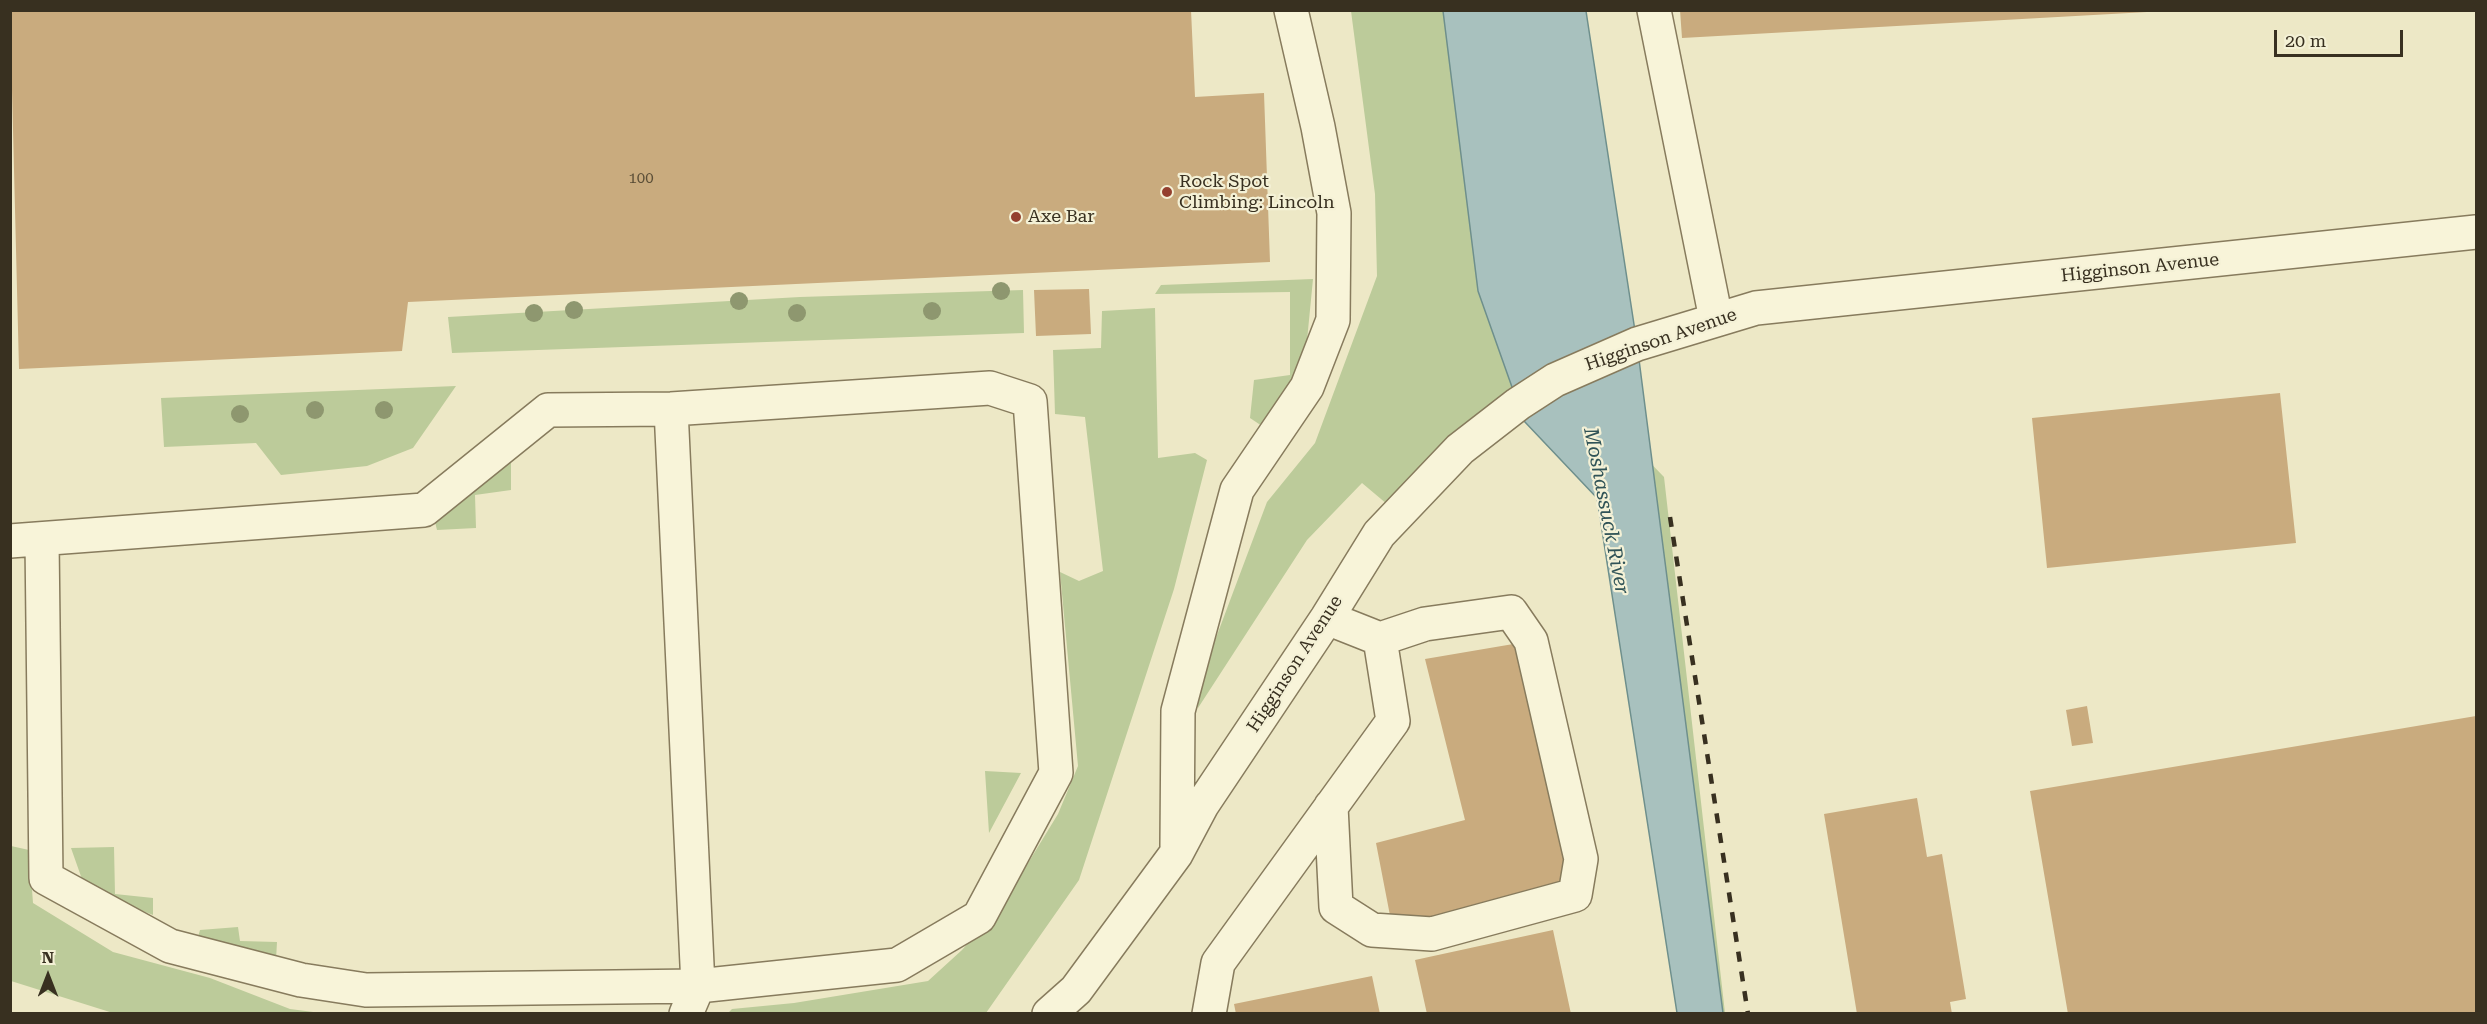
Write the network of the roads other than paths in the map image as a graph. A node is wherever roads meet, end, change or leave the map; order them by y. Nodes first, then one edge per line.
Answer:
1 (1291, 10) edge
2 (1654, 10) edge
3 (2476, 232) edge
4 (1716, 319) junction
5 (671, 409) junction
6 (42, 540) junction
7 (10, 541) edge
8 (1327, 618) junction
9 (1380, 639) junction
10 (1331, 806) junction
11 (1176, 854) junction
12 (692, 1000) edge
13 (715, 1014) edge
14 (1049, 1014) edge
15 (1209, 1014) edge

1 - 11 street
2 - 4 street
3 - 4 street, Higginson Avenue
4 - 8 street, Higginson Avenue
5 - 6 street
5 - 12 street
5 - 12 street
6 - 7 street
6 - 12 street
8 - 9 street
8 - 11 street, Higginson Avenue
9 - 10 street
9 - 10 street
10 - 15 street
11 - 14 street, Higginson Avenue
12 - 13 street

